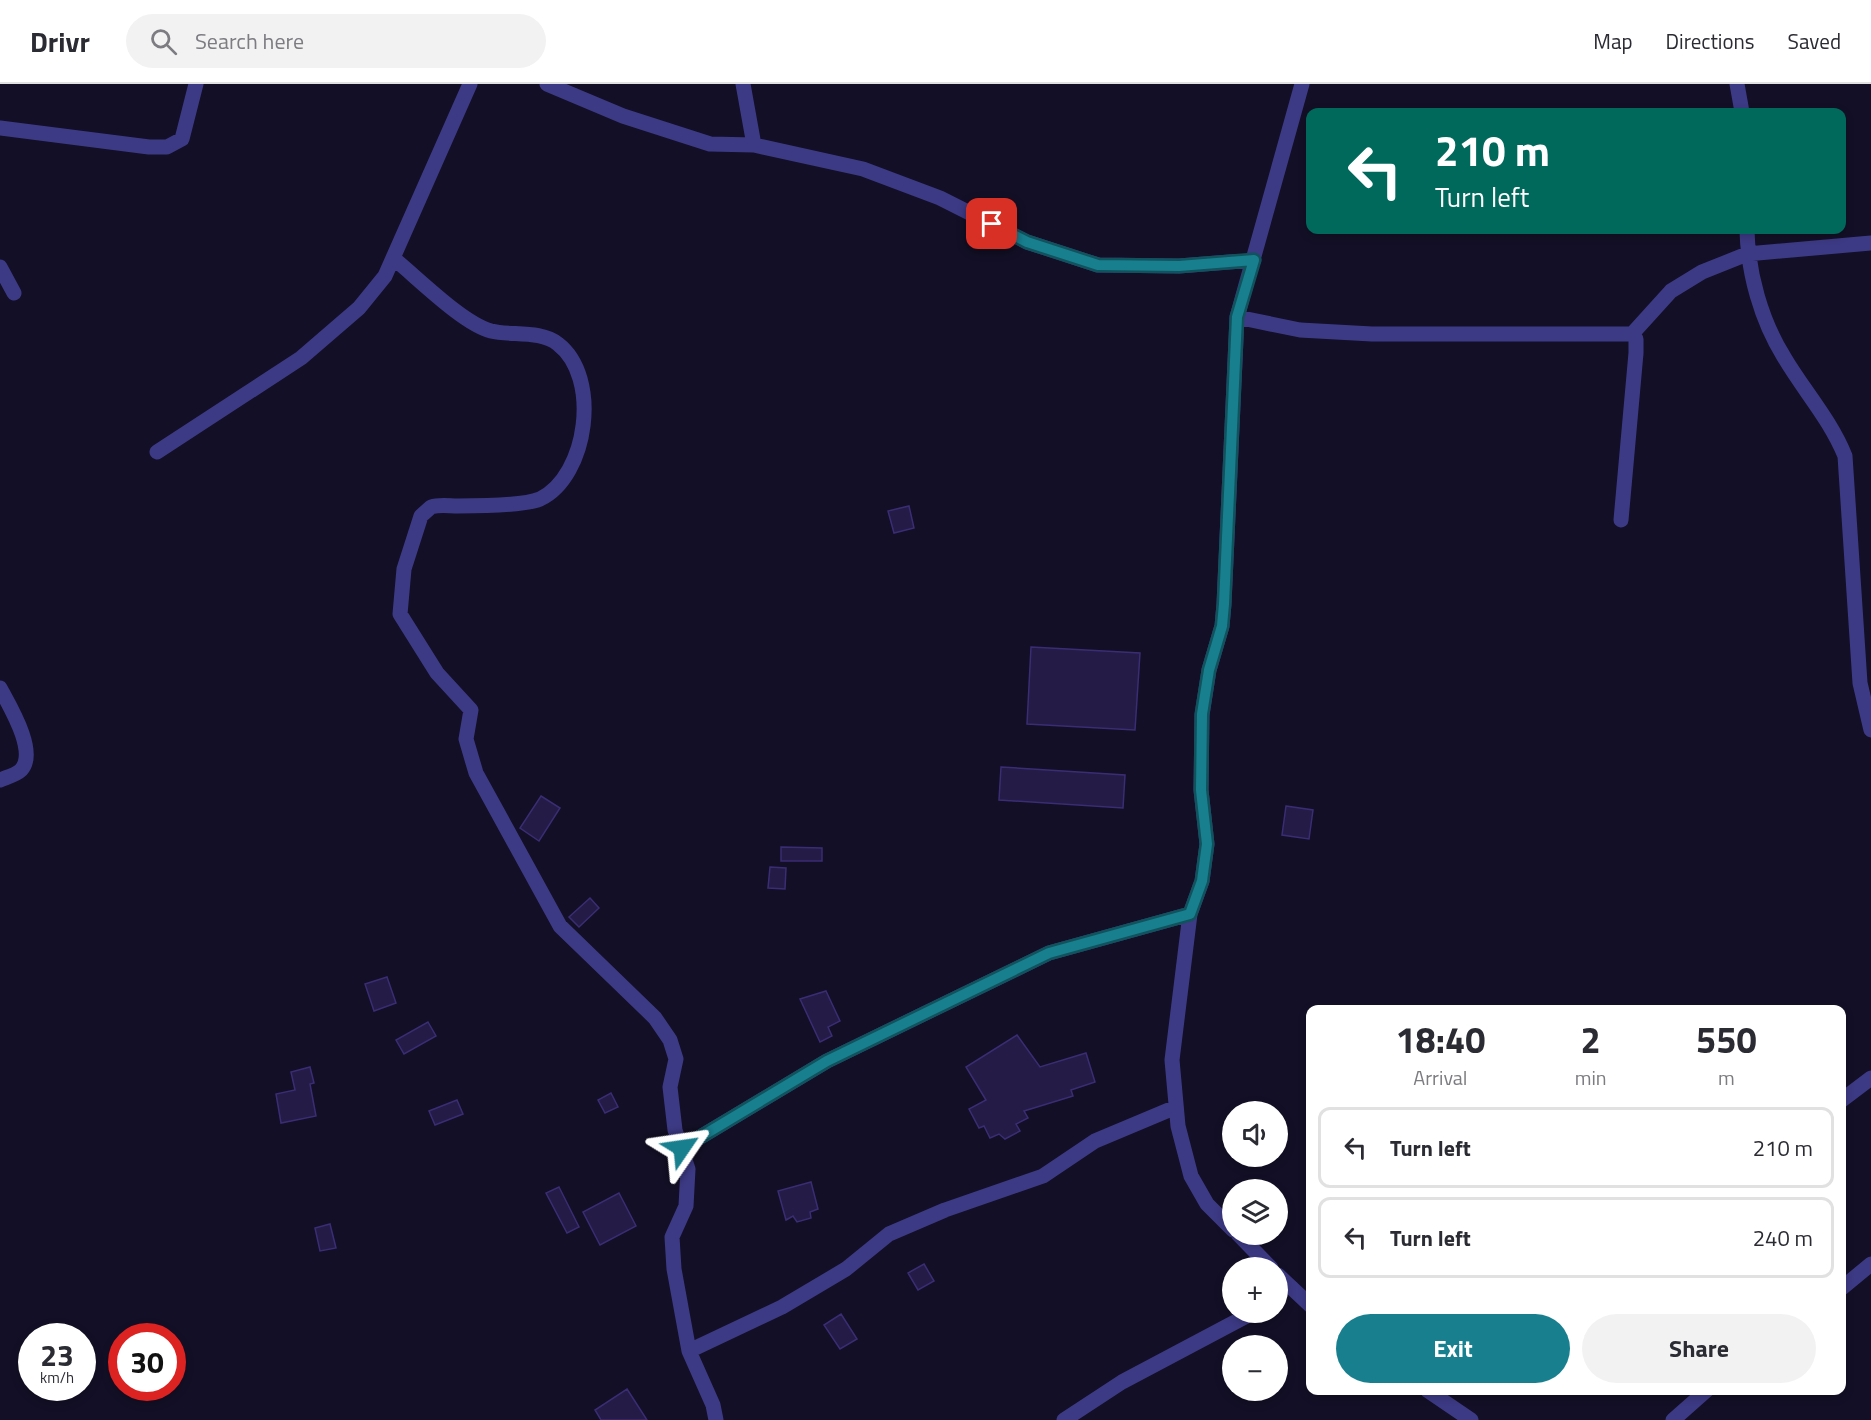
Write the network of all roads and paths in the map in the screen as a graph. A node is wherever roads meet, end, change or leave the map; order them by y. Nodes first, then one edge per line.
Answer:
1 (196, 84) edge
2 (470, 84) edge
3 (547, 84) edge
4 (743, 84) edge
5 (1302, 84) edge
6 (1737, 84) edge
7 (1742, 108) edge
8 (0, 129) edge
9 (754, 145) junction
10 (1747, 234) edge
11 (1871, 243) edge
12 (1747, 254) junction
13 (393, 258) junction
14 (1254, 260) junction
15 (0, 267) edge
16 (14, 293) dead end
17 (1237, 317) junction
18 (1632, 334) junction
19 (157, 452) dead end
20 (1621, 520) dead end
21 (0, 688) edge
22 (1871, 730) edge
23 (0, 780) edge
24 (1190, 914) junction
25 (1871, 1078) edge
26 (1846, 1097) edge
27 (1176, 1107) junction
28 (682, 1148) junction
29 (1222, 1219) edge
30 (1249, 1245) edge
31 (1260, 1257) edge
32 (1871, 1264) edge
33 (1846, 1285) edge
34 (1288, 1288) edge
35 (1306, 1302) edge
36 (1233, 1323) edge
37 (689, 1351) junction
38 (1434, 1395) edge
39 (1701, 1395) edge
40 (716, 1420) edge
41 (1064, 1420) edge
42 (1471, 1420) edge
43 (1673, 1420) edge

1 - 8 street
2 - 13 street
3 - 9 street
4 - 9 street
5 - 14 street
6 - 7 street
9 - 14 street
10 - 12 street
11 - 12 street
12 - 18 street
12 - 22 street
13 - 19 street
13 - 28 street
14 - 17 street
15 - 16 street
17 - 18 street
17 - 24 street
18 - 20 street
21 - 23 street
24 - 27 street
24 - 28 street
25 - 26 street
27 - 29 street
27 - 37 street
28 - 37 street
30 - 31 street
32 - 33 street
34 - 35 street
36 - 41 street
37 - 40 street
38 - 42 street
39 - 43 street

